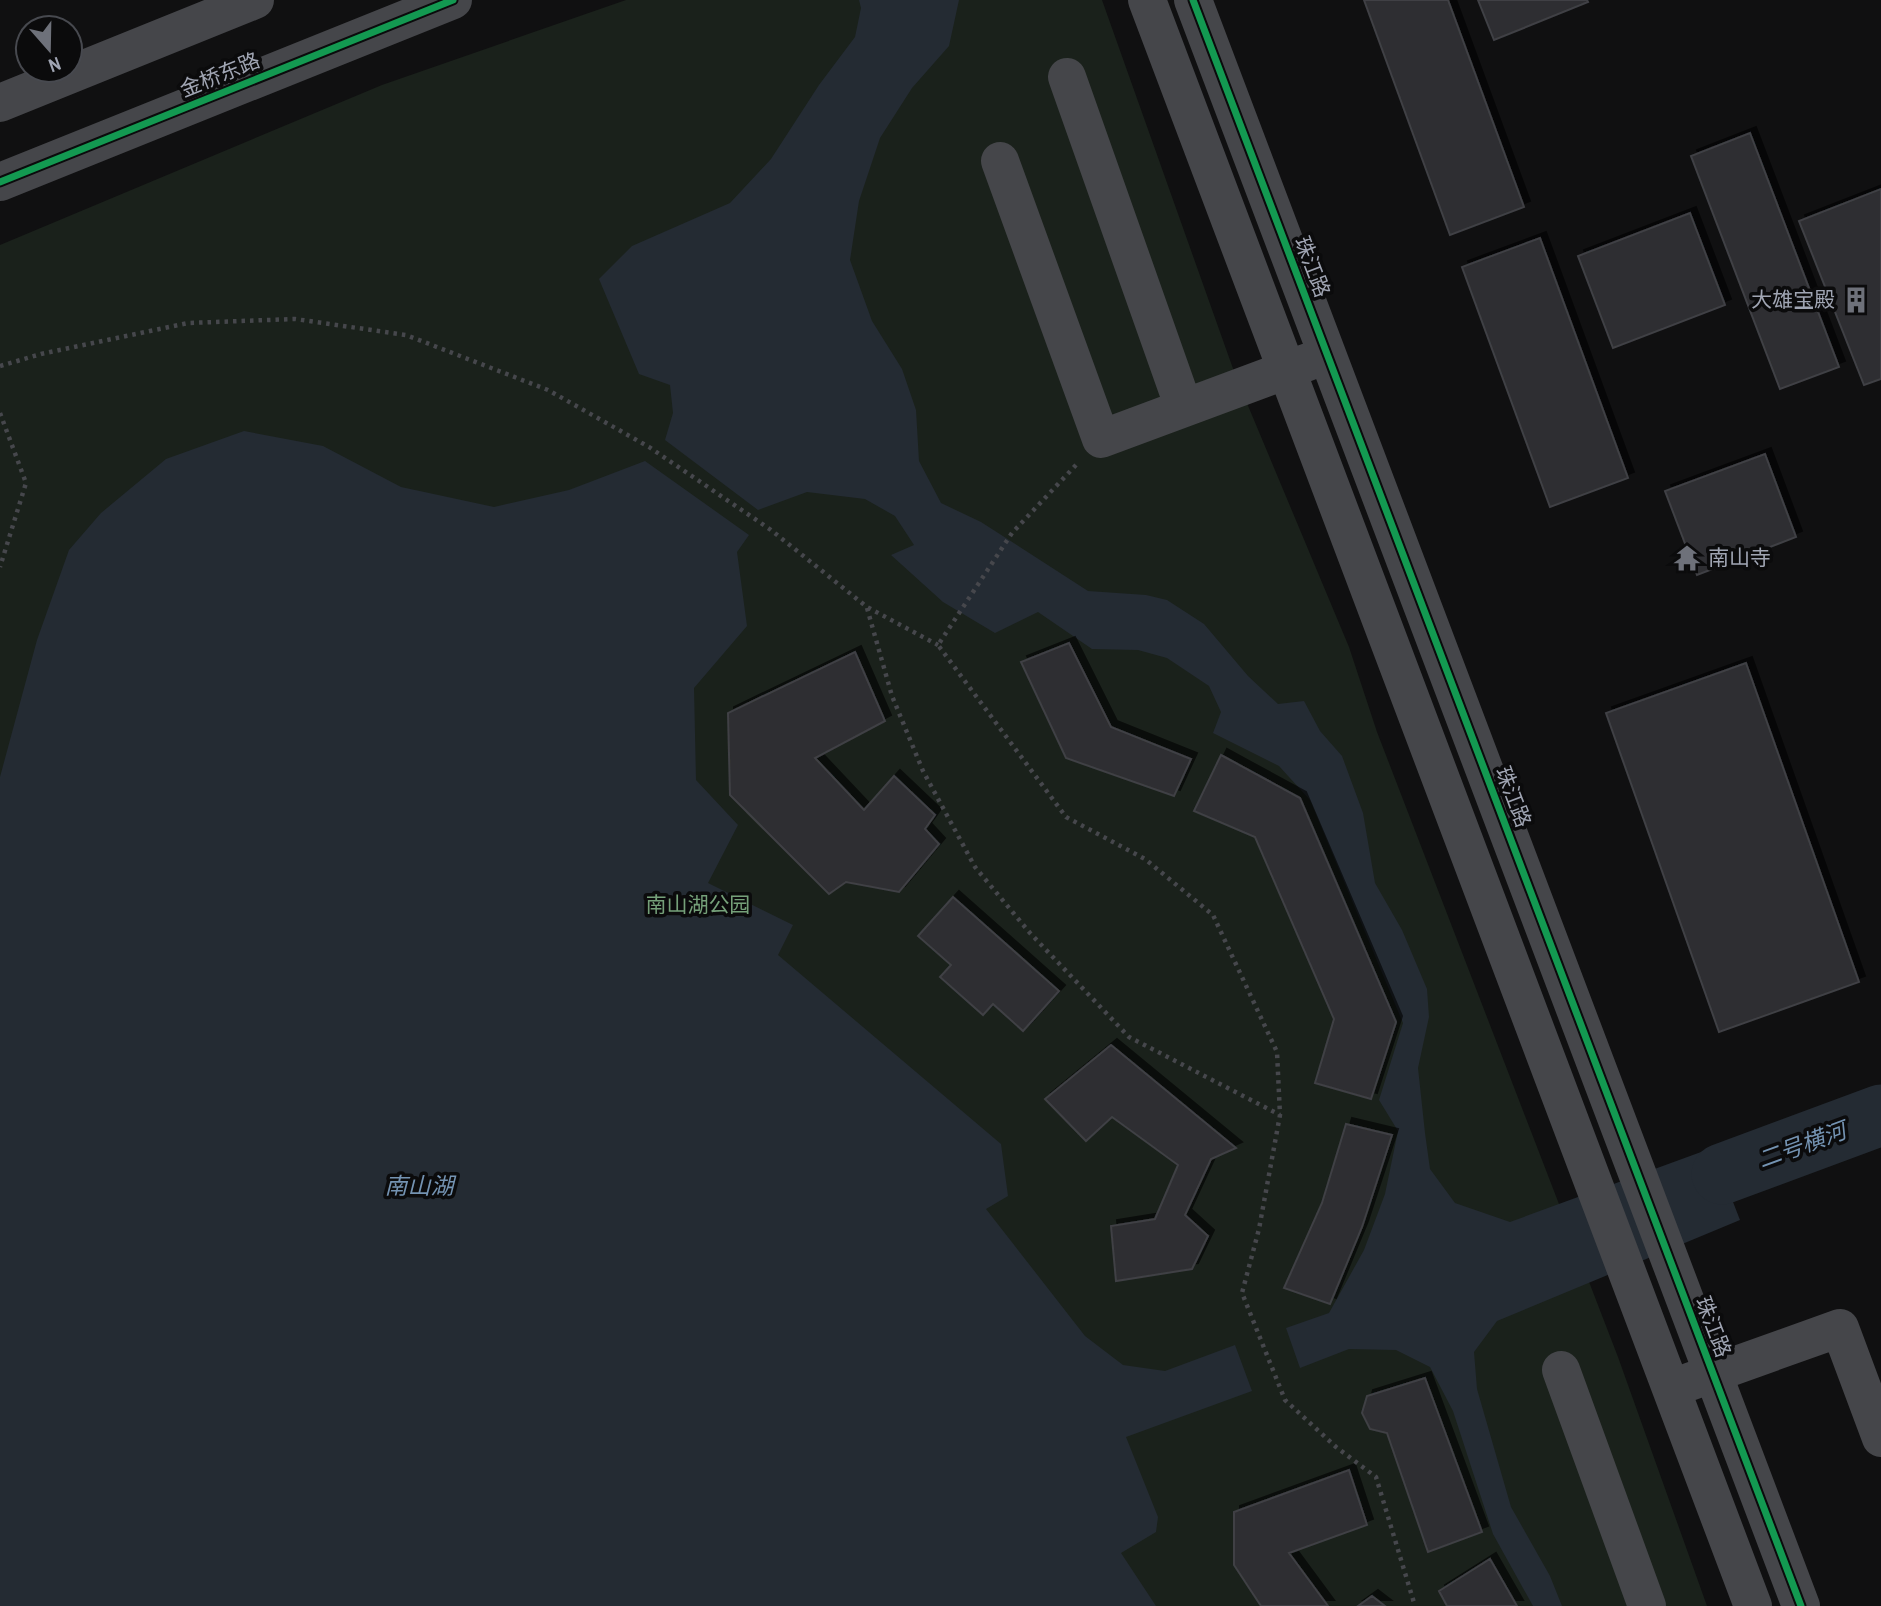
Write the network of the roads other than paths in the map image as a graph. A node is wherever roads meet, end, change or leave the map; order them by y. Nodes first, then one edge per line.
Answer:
1 (255, 0) edge
2 (453, 0) edge
3 (1147, 0) edge
4 (1193, 0) edge
5 (1067, 77) dead end
6 (0, 103) edge
7 (1000, 160) dead end
8 (0, 181) edge
9 (1327, 355) junction
10 (1184, 408) junction
11 (1561, 1370) dead end
12 (1671, 1389) junction
13 (1881, 1438) edge
14 (1647, 1606) edge
15 (1753, 1606) edge
16 (1801, 1606) edge

1 - 6 street
2 - 8 street, 金桥东路
3 - 12 street
4 - 9 street, 珠江路
5 - 10 street
7 - 10 street
9 - 10 street
9 - 16 street, 珠江路
11 - 14 street
12 - 13 street
12 - 15 street

